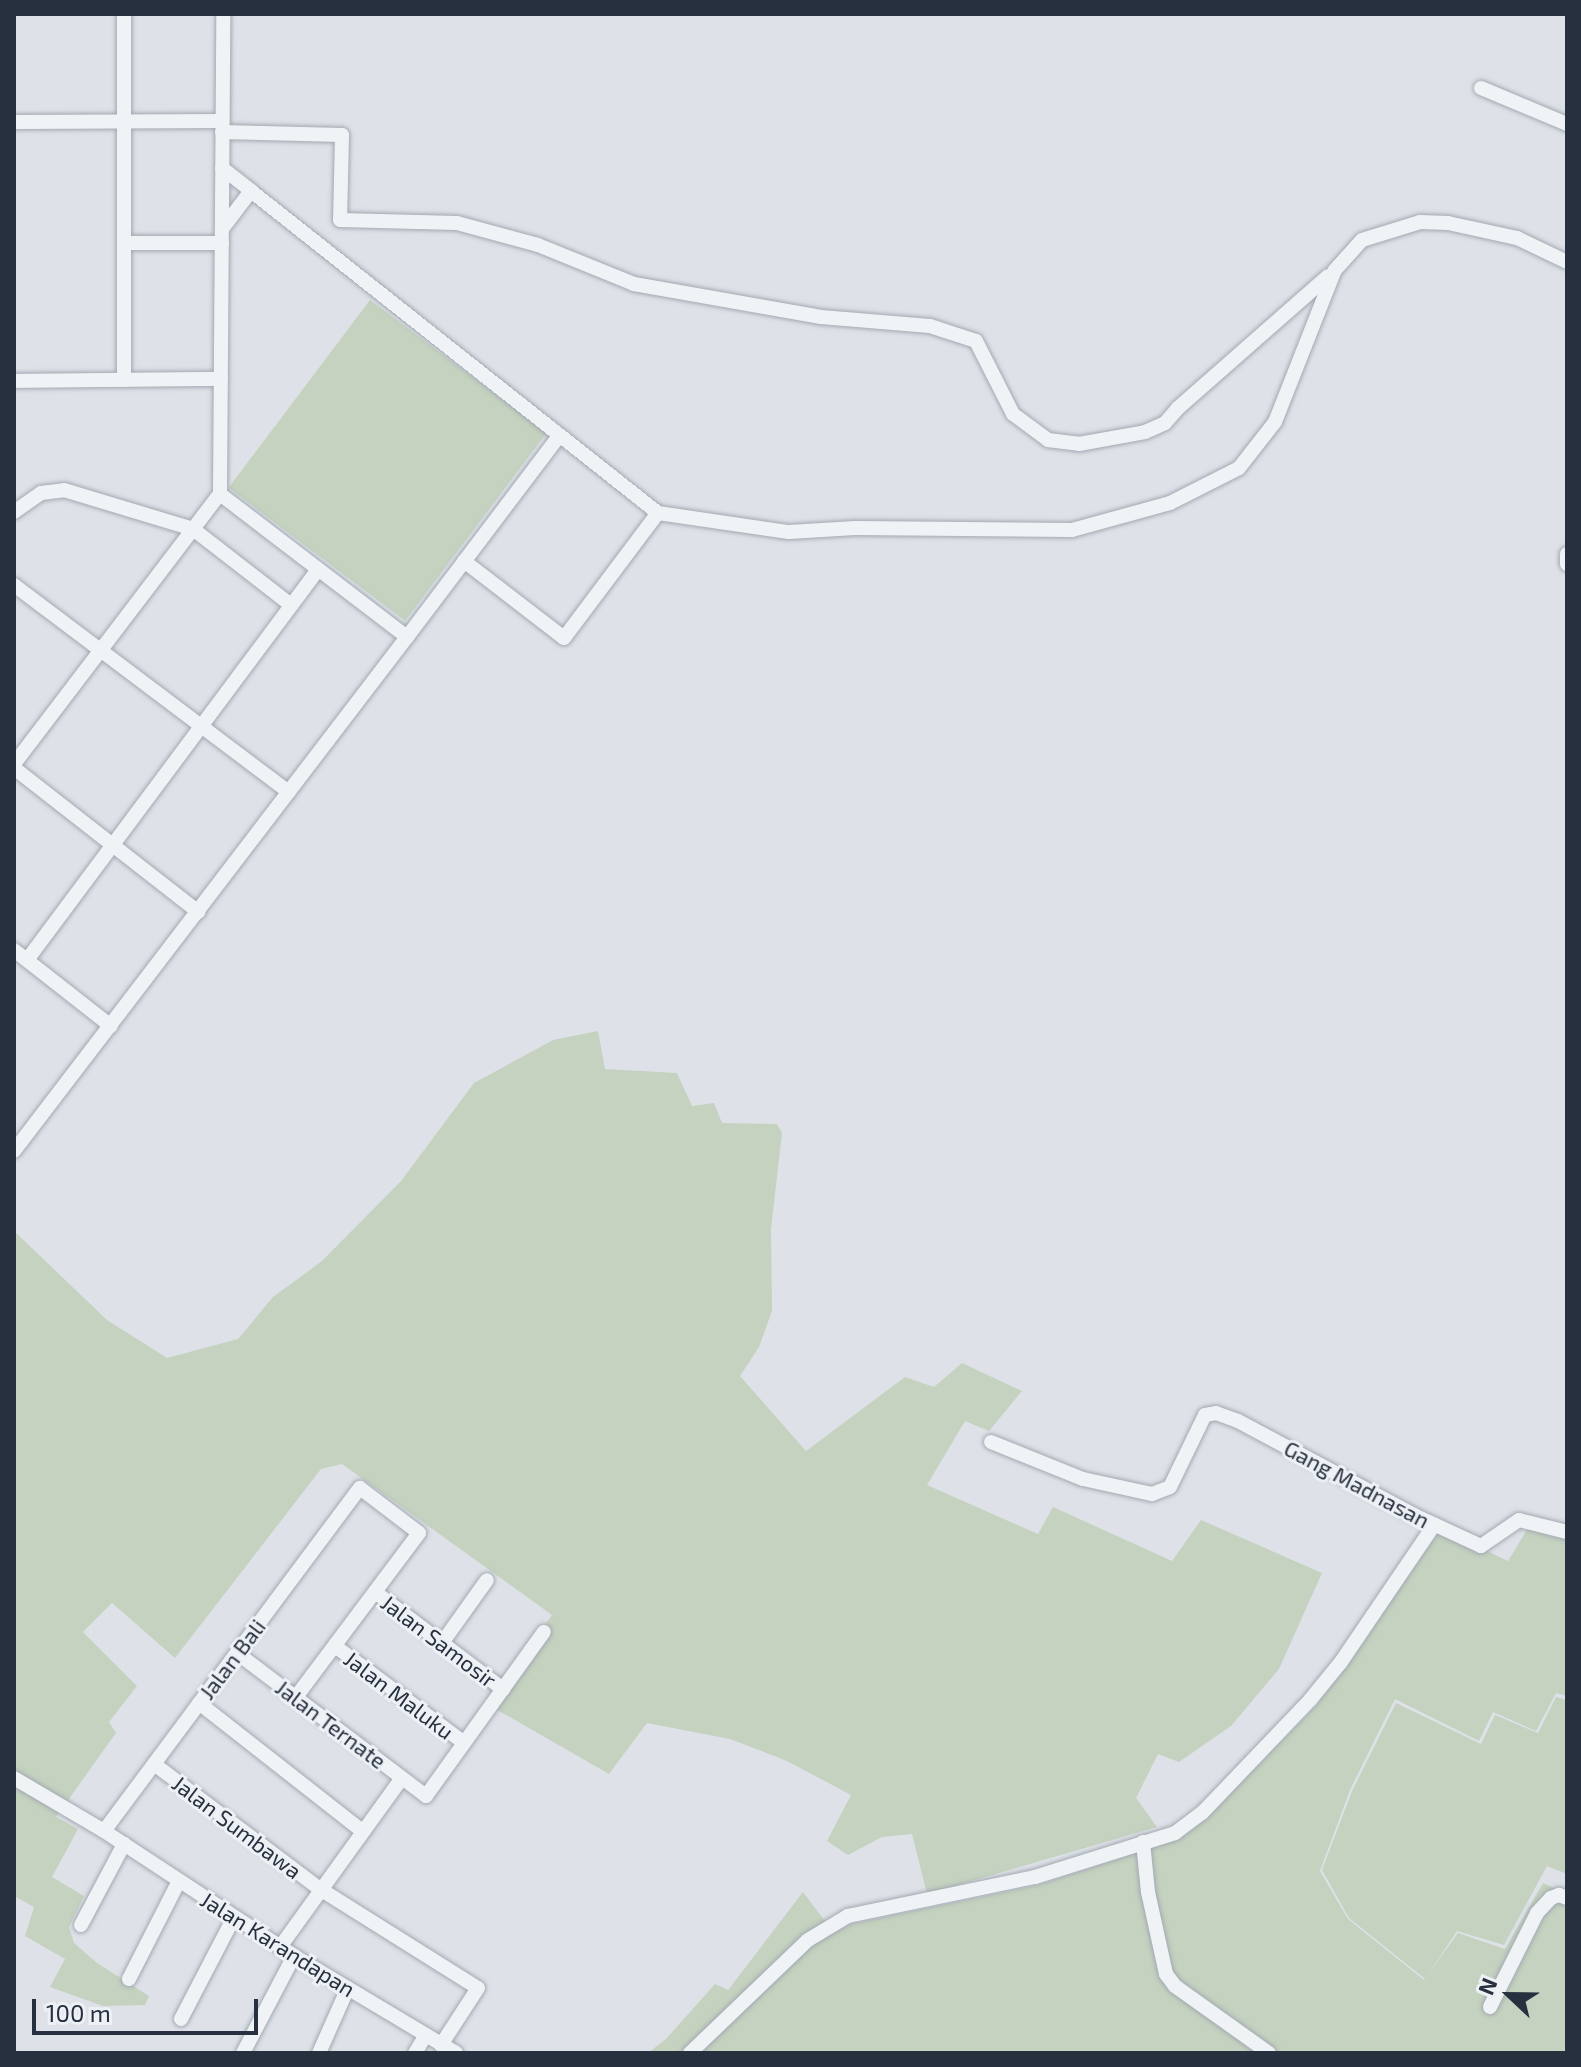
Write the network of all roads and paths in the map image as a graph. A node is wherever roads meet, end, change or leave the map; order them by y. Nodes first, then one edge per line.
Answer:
1 (124, 14) edge
2 (223, 14) edge
3 (1481, 88) dead end
4 (124, 121) junction
5 (14, 122) edge
6 (1567, 124) edge
7 (222, 126) junction
8 (222, 168) junction
9 (251, 191) junction
10 (222, 236) junction
11 (124, 243) junction
12 (1567, 262) edge
13 (1335, 270) junction
14 (221, 379) junction
15 (124, 380) junction
16 (14, 381) edge
17 (560, 435) junction
18 (220, 494) junction
19 (14, 512) edge
20 (658, 513) junction
21 (193, 529) junction
22 (1567, 554) edge
23 (464, 561) junction
24 (1567, 564) edge
25 (318, 569) junction
26 (14, 585) edge
27 (291, 605) junction
28 (407, 637) junction
29 (100, 650) junction
30 (201, 726) junction
31 (14, 766) edge
32 (289, 792) junction
33 (113, 845) junction
34 (198, 912) junction
35 (18, 955) edge
36 (111, 1026) junction
37 (14, 1151) edge
38 (991, 1442) dead end
39 (1434, 1525) junction
40 (1567, 1532) edge
41 (487, 1580) dead end
42 (375, 1592) junction
43 (544, 1632) dead end
44 (442, 1643) junction
45 (335, 1646) junction
46 (237, 1653) junction
47 (503, 1689) junction
48 (296, 1697) junction
49 (199, 1703) junction
50 (464, 1743) junction
51 (154, 1764) junction
52 (14, 1778) edge
53 (402, 1778) junction
54 (104, 1831) junction
55 (362, 1831) junction
56 (1143, 1842) junction
57 (124, 1844) junction
58 (179, 1881) junction
59 (320, 1889) junction
60 (1567, 1898) edge
61 (234, 1917) junction
62 (81, 1925) dead end
63 (280, 1947) junction
64 (294, 1956) junction
65 (129, 1979) dead end
66 (348, 1988) junction
67 (1490, 2007) dead end
68 (181, 2019) dead end
69 (426, 2035) junction
70 (441, 2045) junction
71 (243, 2053) edge
72 (319, 2053) edge
73 (415, 2053) edge
74 (456, 2053) edge
75 (690, 2053) edge
76 (1269, 2053) edge

1 - 4 street
2 - 7 street
3 - 6 street
4 - 5 street
4 - 7 street
4 - 11 street
7 - 8 street
7 - 13 street
8 - 9 street
8 - 10 street
9 - 10 street
9 - 17 street
10 - 11 street
10 - 14 street
11 - 15 street
12 - 13 street
13 - 20 street
14 - 15 street
14 - 18 street
15 - 16 street
17 - 20 street
17 - 23 street
18 - 21 street
18 - 25 street
19 - 21 street
20 - 23 street
21 - 27 street
21 - 29 street
22 - 24 street
23 - 28 street
25 - 27 street
25 - 28 street
26 - 29 street
27 - 30 street
28 - 32 street
29 - 30 street
29 - 31 street
30 - 32 street
30 - 33 street
31 - 33 street
32 - 34 street
33 - 34 street
33 - 35 street
34 - 36 street
35 - 36 street
36 - 37 street
38 - 39 street, Gang Madnasan
39 - 40 street, Gang Madnasan
39 - 56 street
41 - 44 street
42 - 44 street, Jalan Samosir
42 - 45 street
42 - 46 street, Jalan Bali
43 - 47 street
44 - 47 street, Jalan Samosir
45 - 48 street
45 - 50 street, Jalan Maluku
46 - 48 street, Jalan Ternate
46 - 49 street, Jalan Bali
47 - 50 street
48 - 53 street, Jalan Ternate
49 - 51 street, Jalan Bali
49 - 55 street
50 - 53 street, Jalan Ternate
51 - 54 street, Jalan Bali
51 - 59 street, Jalan Sumbawa
52 - 54 street, Jalan Karandapan
53 - 55 street
54 - 57 street, Jalan Karandapan
55 - 59 street
56 - 75 street
56 - 76 street
57 - 58 street, Jalan Karandapan
57 - 62 street
58 - 61 street, Jalan Karandapan
58 - 65 street
59 - 63 street
59 - 70 street, Jalan Sumbawa
60 - 67 street
61 - 63 street, Jalan Karandapan
61 - 68 street
63 - 64 street, Jalan Karandapan
64 - 66 street, Jalan Karandapan
64 - 71 street
66 - 69 street, Jalan Karandapan
66 - 72 street
69 - 70 street, Jalan Karandapan
69 - 73 street
70 - 74 street, Jalan Karandapan

